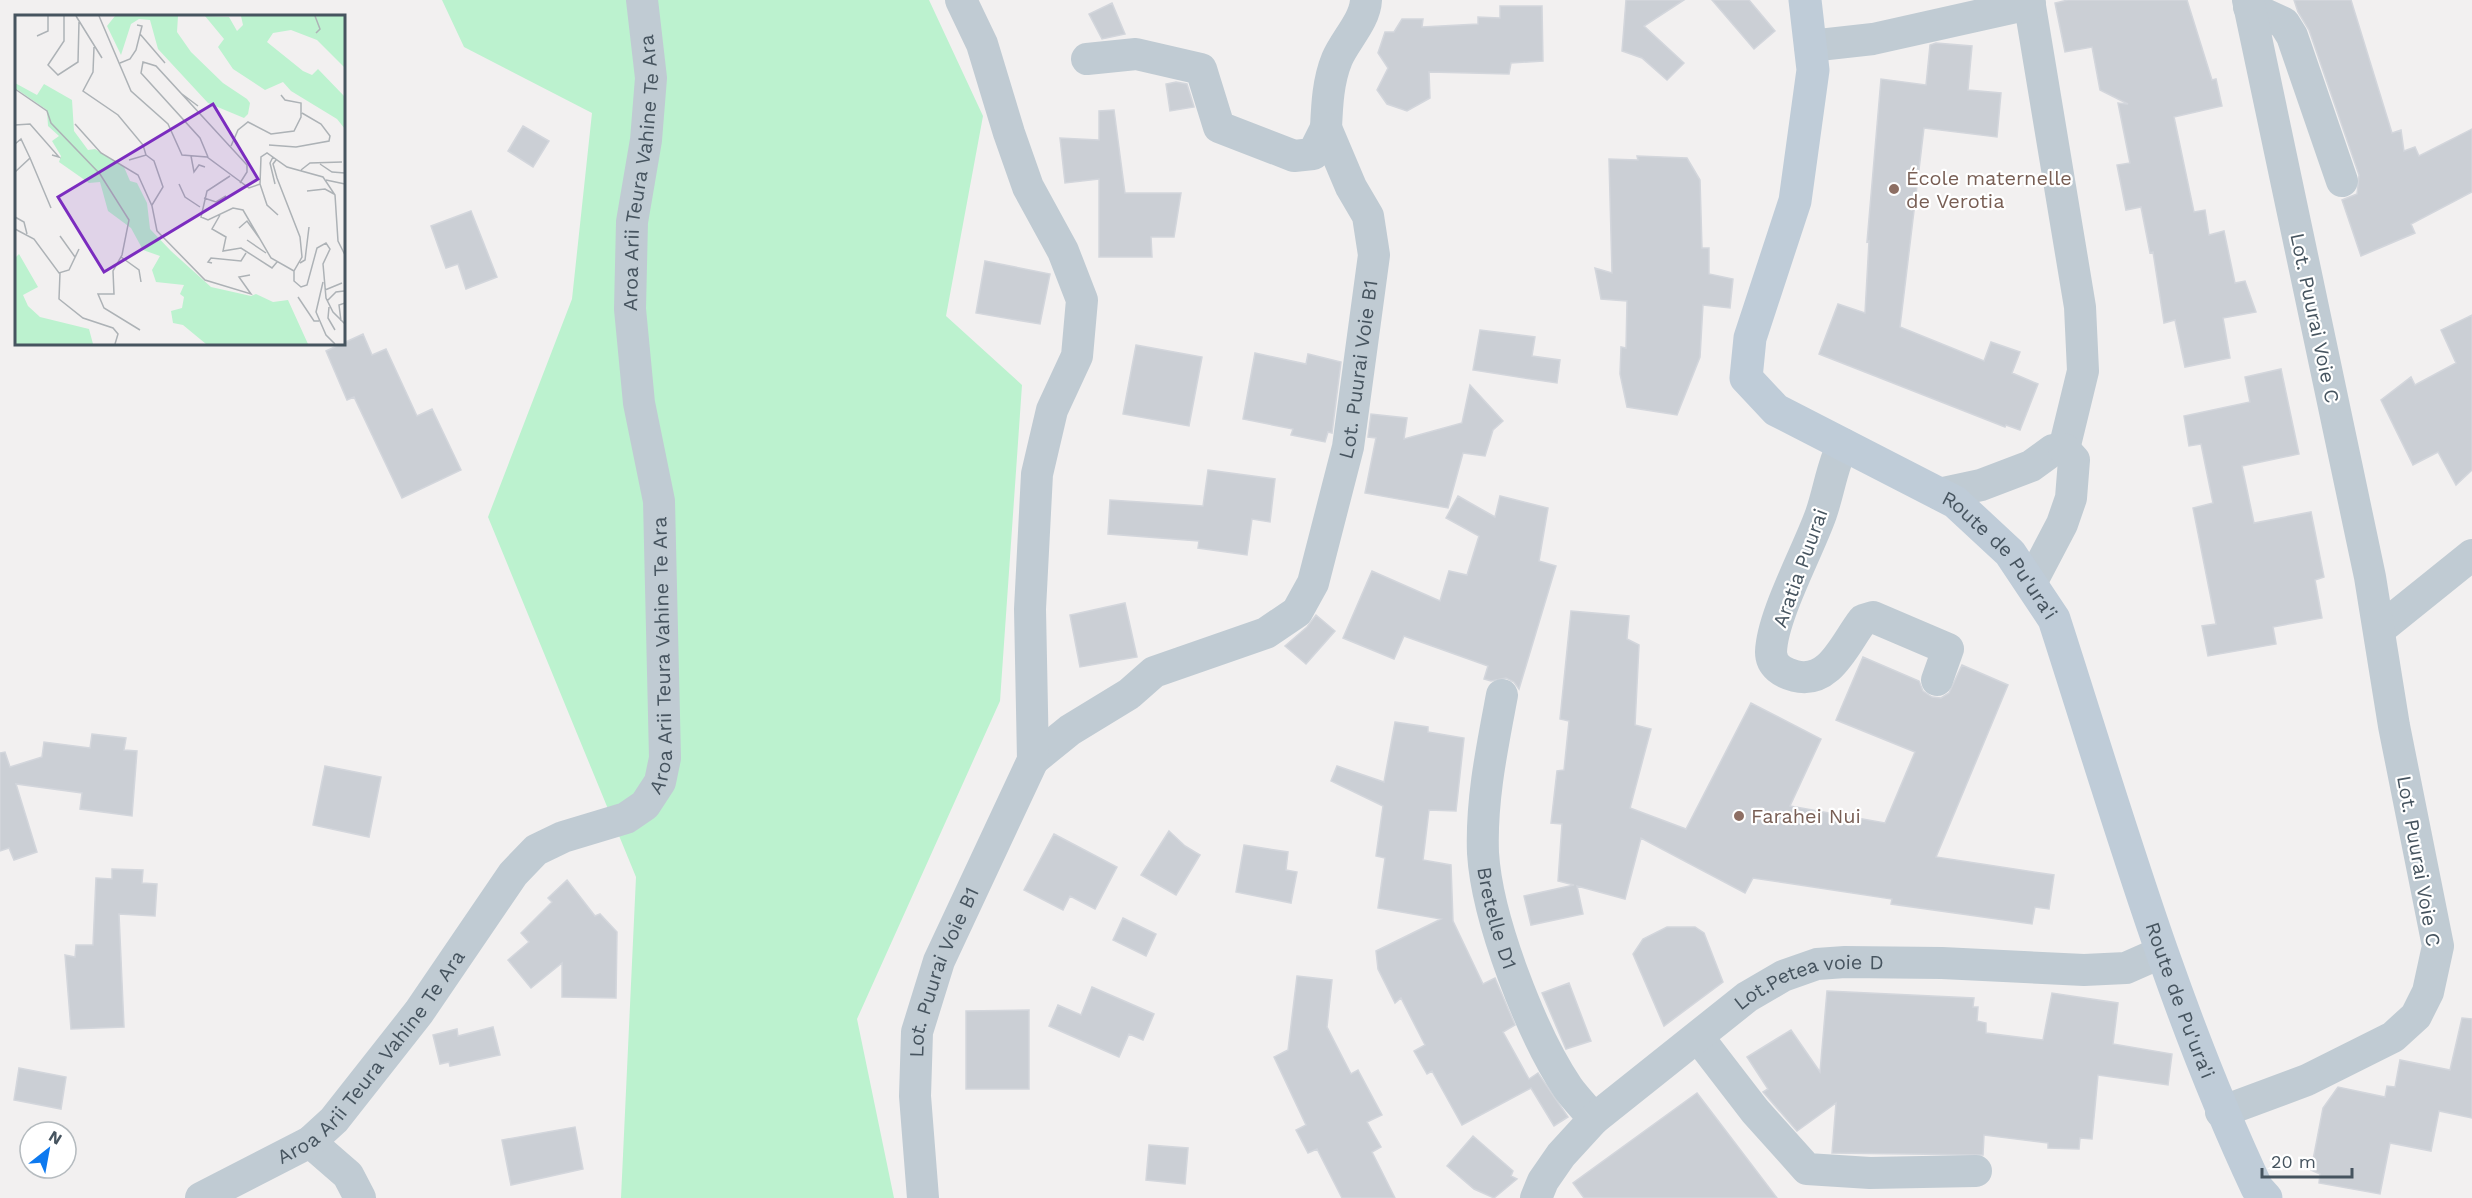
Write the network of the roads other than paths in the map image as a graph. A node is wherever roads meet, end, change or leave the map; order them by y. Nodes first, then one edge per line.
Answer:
1 (642, 0) edge
2 (961, 0) edge
3 (1366, 0) edge
4 (1805, 0) edge
5 (2030, 2) edge
6 (2249, 4) edge
7 (1810, 46) junction
8 (1087, 59) dead end
9 (1326, 128) junction
10 (2342, 181) dead end
11 (1843, 444) junction
12 (2064, 449) junction
13 (1938, 494) junction
14 (2472, 555) edge
15 (2031, 583) junction
16 (2380, 629) junction
17 (1937, 680) dead end
18 (1502, 695) dead end
19 (1033, 760) junction
20 (2160, 952) junction
21 (1698, 1037) junction
22 (2221, 1112) junction
23 (1594, 1119) junction
24 (310, 1142) junction
25 (1976, 1171) dead end
26 (201, 1198) edge
27 (360, 1198) edge
28 (923, 1198) edge
29 (1536, 1198) edge
30 (2266, 1198) edge

1 - 24 street, Aroa Arii Teura Vahine Te Ara
2 - 19 street, Lot. Puurai Voie B1
3 - 9 street
4 - 7 main road, Route de Pu'ura'i
5 - 7 street
5 - 12 street
6 - 10 street, Lot. Puurai Voie C
6 - 16 street, Lot. Puurai Voie C
7 - 11 main road, Route de Pu'ura'i
8 - 9 street
9 - 19 street, Lot. Puurai Voie B1
11 - 13 main road, Route de Pu'ura'i
11 - 17 street, Aratia Puurai
12 - 13 street
12 - 15 street
13 - 15 main road, Route de Pu'ura'i
14 - 16 street
15 - 20 main road, Route de Pu'ura'i
16 - 22 street, Lot. Puurai Voie C
18 - 23 street, Bretelle D1
19 - 28 street, Lot. Puurai Voie B1
20 - 21 street, Lot.Petea voie D
20 - 22 main road, Route de Pu'ura'i
21 - 23 street, Lot.Petea voie D
21 - 25 street
22 - 30 main road, Route de Pu'ura'i
23 - 29 street, Lot.Petea voie D
24 - 26 street, Aroa Arii Teura Vahine Te Ara
24 - 27 street

